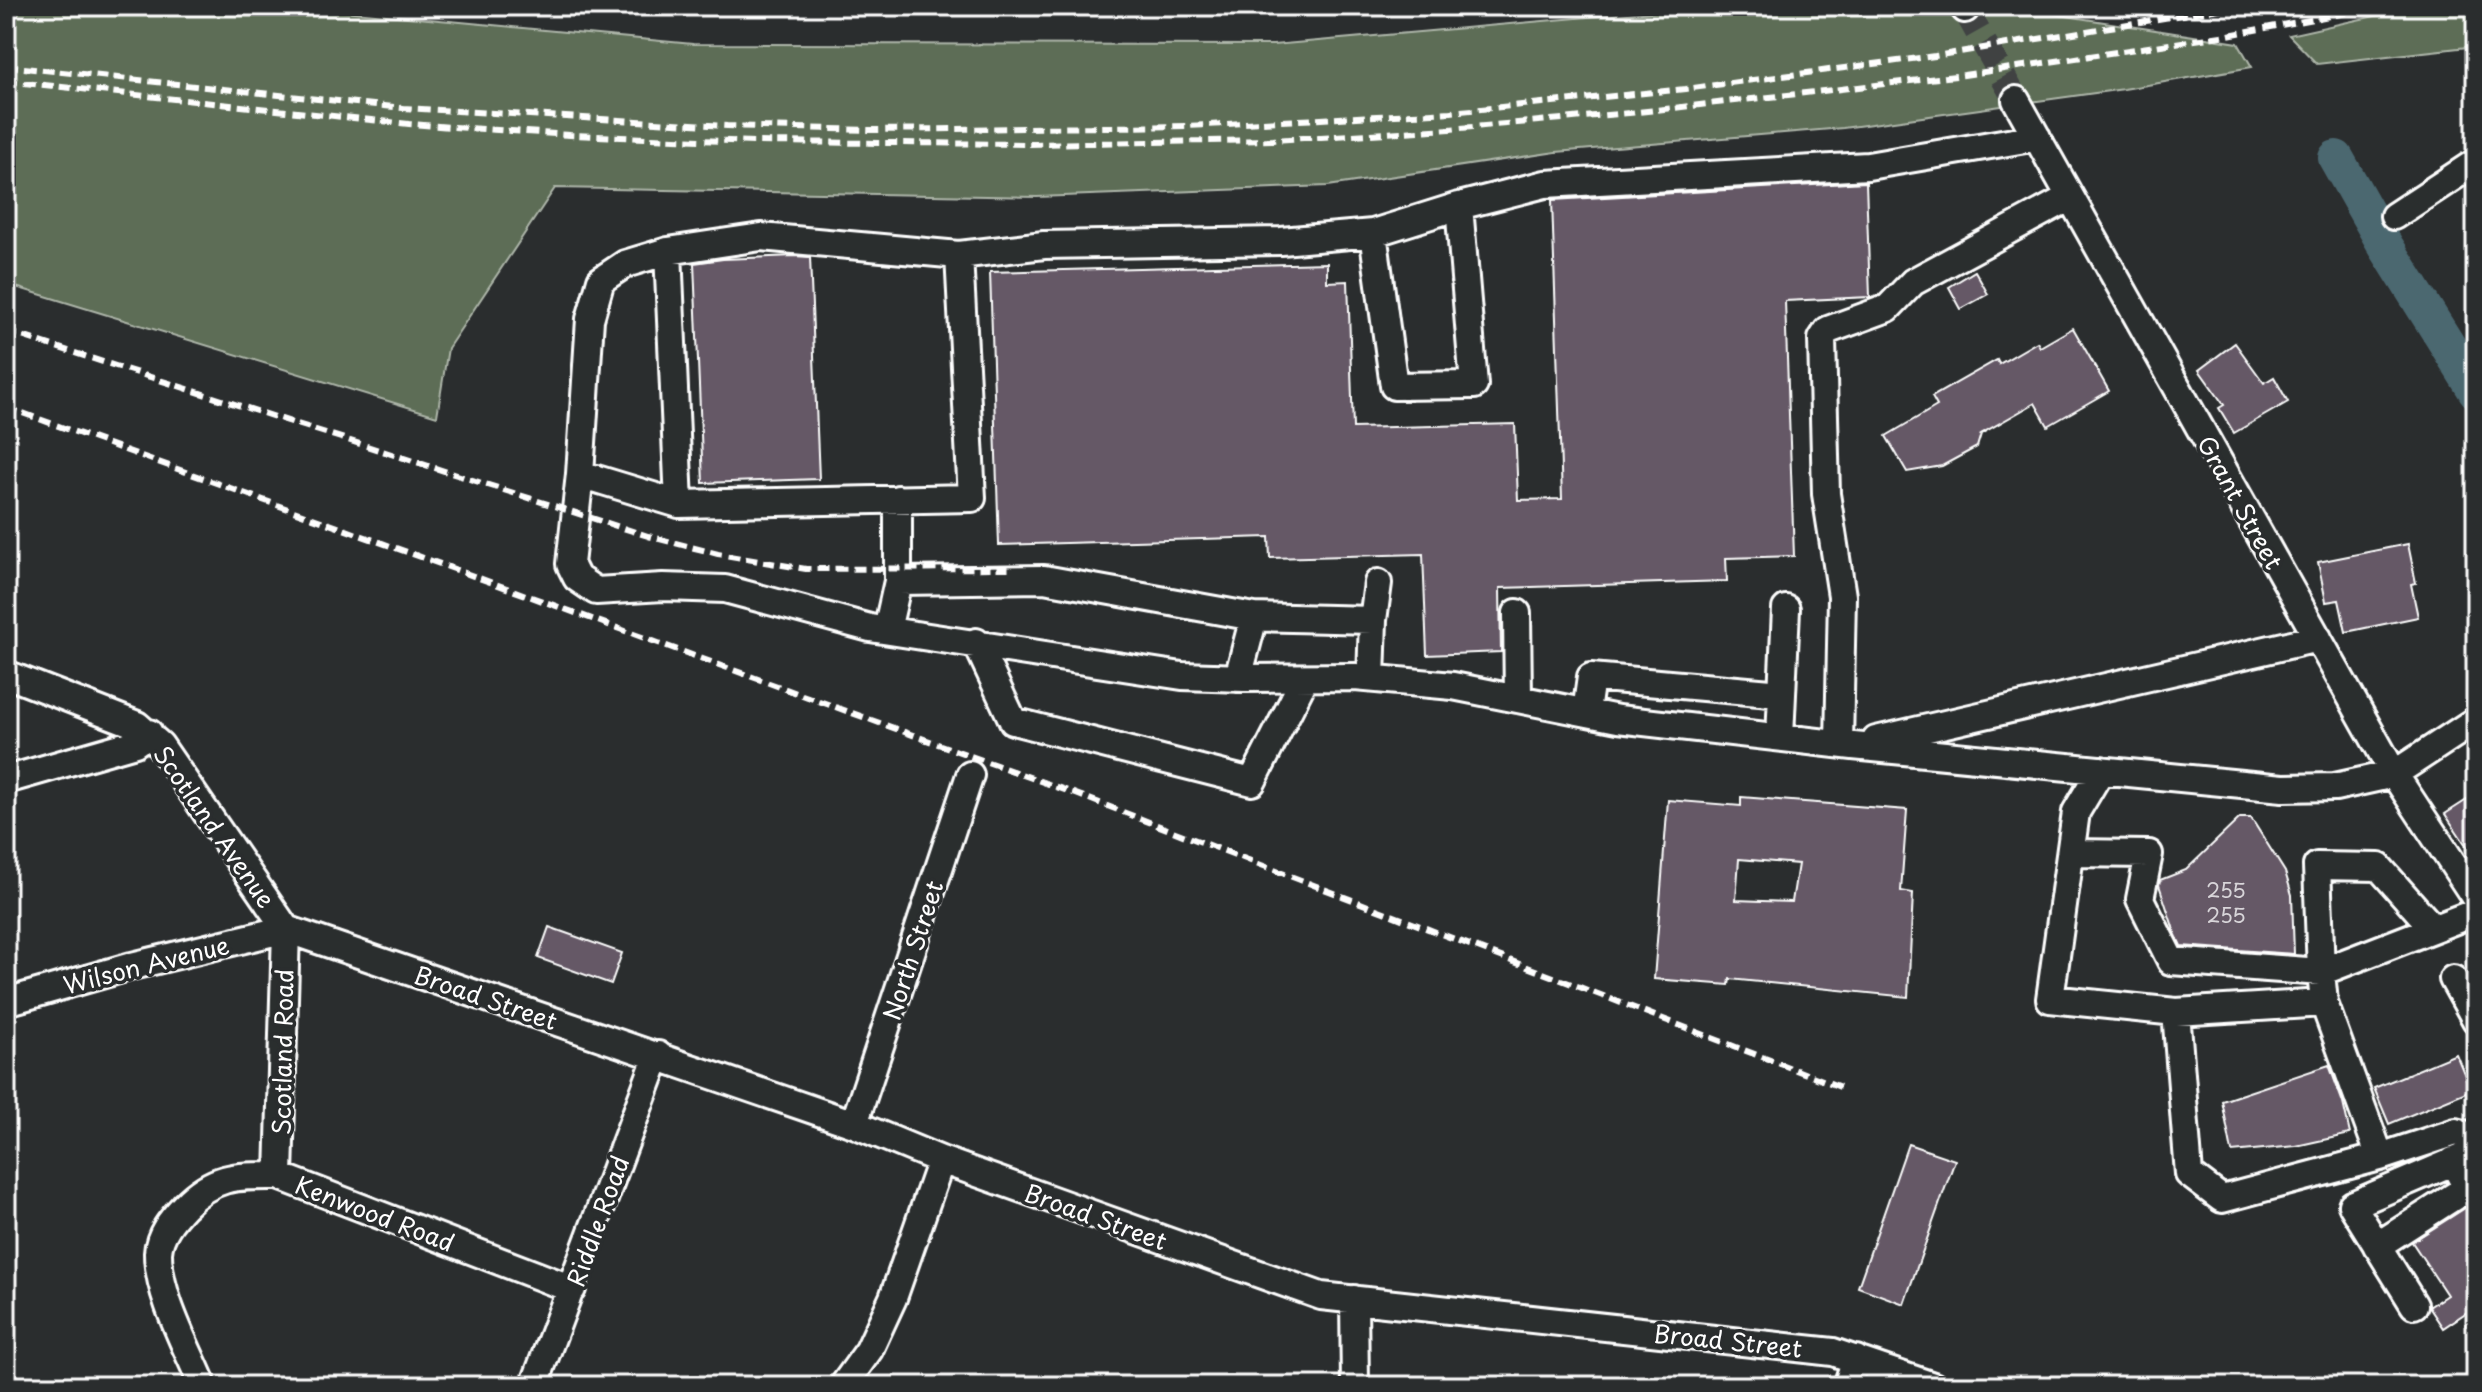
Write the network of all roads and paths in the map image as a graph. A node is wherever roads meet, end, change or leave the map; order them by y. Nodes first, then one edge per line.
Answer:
1 (2016, 100) tunnel mouth
2 (2037, 137) junction
3 (2476, 162) edge
4 (2070, 197) junction
5 (1459, 206) junction
6 (2394, 216) dead end
7 (1373, 233) junction
8 (668, 251) junction
9 (959, 255) junction
10 (580, 474) junction
11 (898, 499) junction
12 (679, 504) junction
13 (898, 581) junction
14 (1378, 583) dead end
15 (1786, 609) dead end
16 (1517, 613) dead end
17 (1254, 617) junction
18 (1373, 620) junction
19 (887, 630) junction
20 (2318, 638) junction
21 (976, 642) junction
22 (6, 674) edge
23 (1238, 678) junction
24 (1305, 678) junction
25 (1371, 678) junction
26 (1782, 694) junction
27 (1518, 699) junction
28 (1586, 712) junction
29 (2476, 720) edge
30 (149, 733) junction
31 (1780, 737) junction
32 (1846, 745) junction
33 (2101, 770) junction
34 (2394, 774) junction
35 (970, 775) dead end
36 (6, 780) edge
37 (2071, 853) junction
38 (2476, 899) edge
39 (2476, 912) edge
40 (2433, 928) junction
41 (286, 929) junction
42 (2321, 972) junction
43 (2453, 979) dead end
44 (6, 1002) edge
45 (2324, 1003) junction
46 (2176, 1012) junction
47 (2476, 1020) edge
48 (658, 1055) junction
49 (854, 1124) junction
50 (2476, 1137) edge
51 (2465, 1156) edge
52 (2380, 1157) junction
53 (941, 1160) junction
54 (2329, 1171) junction
55 (279, 1176) junction
56 (2352, 1205) junction
57 (2377, 1246) junction
58 (572, 1289) junction
59 (1354, 1299) junction
60 (2414, 1305) dead end
61 (1856, 1359) junction
62 (203, 1386) edge
63 (534, 1386) edge
64 (843, 1386) edge
65 (1355, 1386) edge
66 (1847, 1386) edge
67 (1933, 1386) edge

1 - 2 street, Grant Street
2 - 4 street, Grant Street
2 - 5 street
3 - 6 street
4 - 20 street, Grant Street
4 - 32 street
5 - 7 street
5 - 7 street
7 - 9 street
8 - 9 street
8 - 10 street
8 - 12 street
9 - 11 street
10 - 12 street
10 - 19 street
11 - 12 street
11 - 13 street
13 - 17 street
13 - 19 street
14 - 18 street
15 - 26 street
16 - 27 street
17 - 18 street
17 - 23 street
18 - 25 street
19 - 21 street
20 - 32 street
20 - 34 street, Grant Street
21 - 23 street
21 - 24 street
22 - 30 street, Scotland Avenue
23 - 24 street
24 - 25 street
25 - 27 street
26 - 28 street
26 - 31 street
27 - 28 street
28 - 31 street
29 - 34 street
30 - 36 street
30 - 41 street, Scotland Avenue
31 - 32 street
32 - 33 street
33 - 34 street
33 - 37 street
34 - 38 street, Grant Street
35 - 49 street, North Street
37 - 42 street
37 - 46 street
39 - 40 street
40 - 42 street
40 - 42 street
41 - 44 street, Wilson Avenue
41 - 48 street, Broad Street
41 - 55 street, Scotland Road
42 - 45 street
43 - 47 street
45 - 46 street
45 - 52 street
46 - 54 street
48 - 49 street, Broad Street
48 - 58 street, Riddle Road
49 - 53 street, Broad Street
50 - 52 street
51 - 56 street
51 - 57 street
52 - 54 street
53 - 59 street, Broad Street
53 - 64 street
54 - 56 street
55 - 58 street, Kenwood Road
55 - 62 street, Kenwood Road
56 - 57 street
57 - 60 street
58 - 63 street, Riddle Road
59 - 61 street, Broad Street
59 - 65 street
61 - 66 street
61 - 67 street, Broad Street

